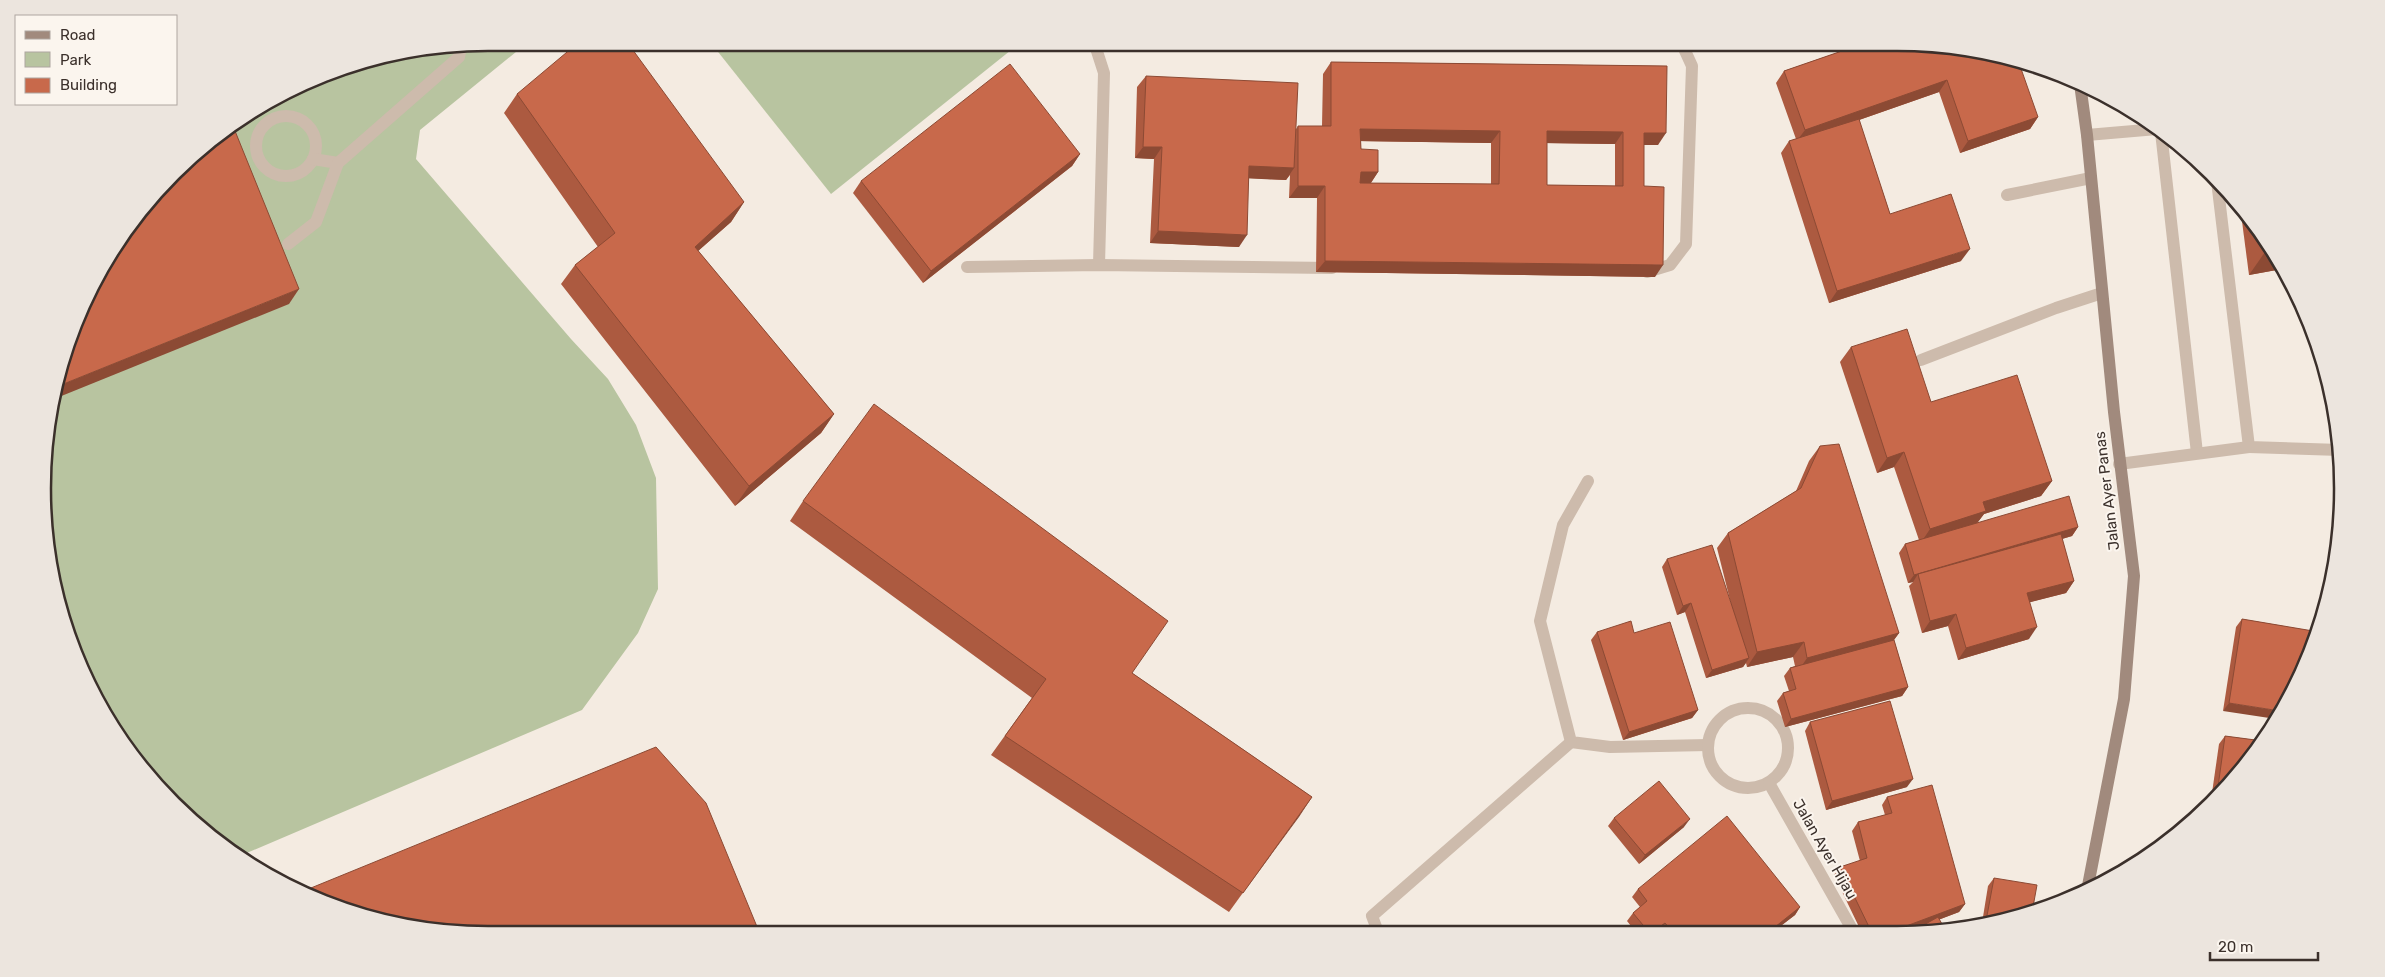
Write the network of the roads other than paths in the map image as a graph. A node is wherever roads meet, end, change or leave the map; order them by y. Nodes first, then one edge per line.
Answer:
1 (1097, 51) edge
2 (1685, 51) edge
3 (460, 52) edge
4 (2081, 92) edge
5 (2146, 130) edge
6 (2087, 134) junction
7 (2162, 141) edge
8 (313, 159) junction
9 (338, 163) junction
10 (2091, 178) junction
11 (2218, 193) edge
12 (2007, 196) dead end
13 (288, 244) dead end
14 (1099, 265) junction
15 (967, 267) edge
16 (1347, 268) edge
17 (1635, 272) edge
18 (2102, 292) junction
19 (1921, 360) dead end
20 (2249, 447) junction
21 (2332, 450) edge
22 (2197, 453) junction
23 (2119, 464) junction
24 (1588, 481) dead end
25 (1571, 742) junction
26 (1708, 745) junction
27 (1769, 783) junction
28 (2089, 881) edge
29 (1376, 926) edge
30 (1850, 926) edge

1 - 14 street
2 - 17 street
3 - 9 street
4 - 6 street, Jalan Ayer Panas
5 - 6 street
6 - 10 street, Jalan Ayer Panas
7 - 22 street
8 - 8 street
8 - 9 street
9 - 13 street
10 - 12 street
10 - 18 street, Jalan Ayer Panas
11 - 20 street
14 - 15 street
14 - 16 street
18 - 19 street
18 - 23 street, Jalan Ayer Panas
20 - 21 street
20 - 22 street
22 - 23 street
23 - 28 street, Jalan Ayer Panas
24 - 25 street
25 - 26 street
25 - 29 street
26 - 27 street
26 - 27 street
27 - 30 street, Jalan Ayer Hijau

